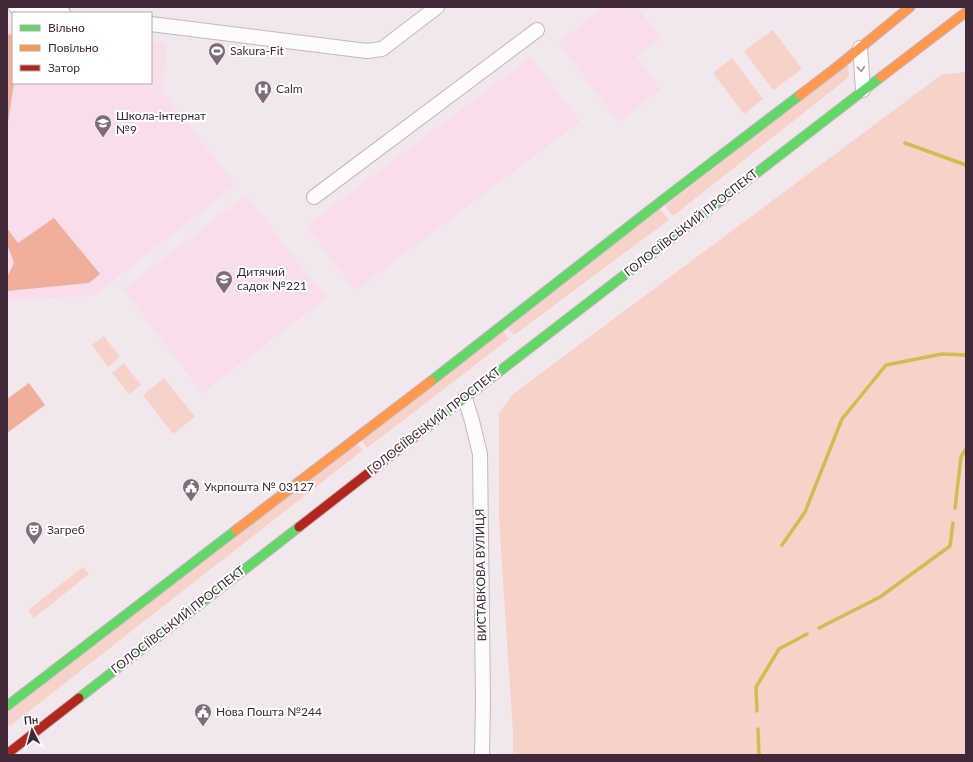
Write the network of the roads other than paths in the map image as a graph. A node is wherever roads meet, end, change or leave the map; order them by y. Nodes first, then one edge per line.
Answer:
1 (16, 7) edge
2 (437, 7) edge
3 (910, 7) edge
4 (54, 12) edge
5 (966, 12) edge
6 (152, 24) edge
7 (538, 30) dead end
8 (860, 48) junction
9 (863, 90) junction
10 (314, 197) dead end
11 (465, 398) junction
12 (7, 706) edge
13 (7, 754) edge
14 (482, 755) edge

1 - 4 street
2 - 6 street
3 - 8 main road
5 - 9 main road, ГОЛОСІЇВСЬКИЙ ПРОСПЕКТ
7 - 10 street
8 -> 9 street
8 - 12 main road
9 - 11 main road, ГОЛОСІЇВСЬКИЙ ПРОСПЕКТ
11 - 13 main road, ГОЛОСІЇВСЬКИЙ ПРОСПЕКТ
11 - 14 street, ВИСТАВКОВА ВУЛИЦЯ

